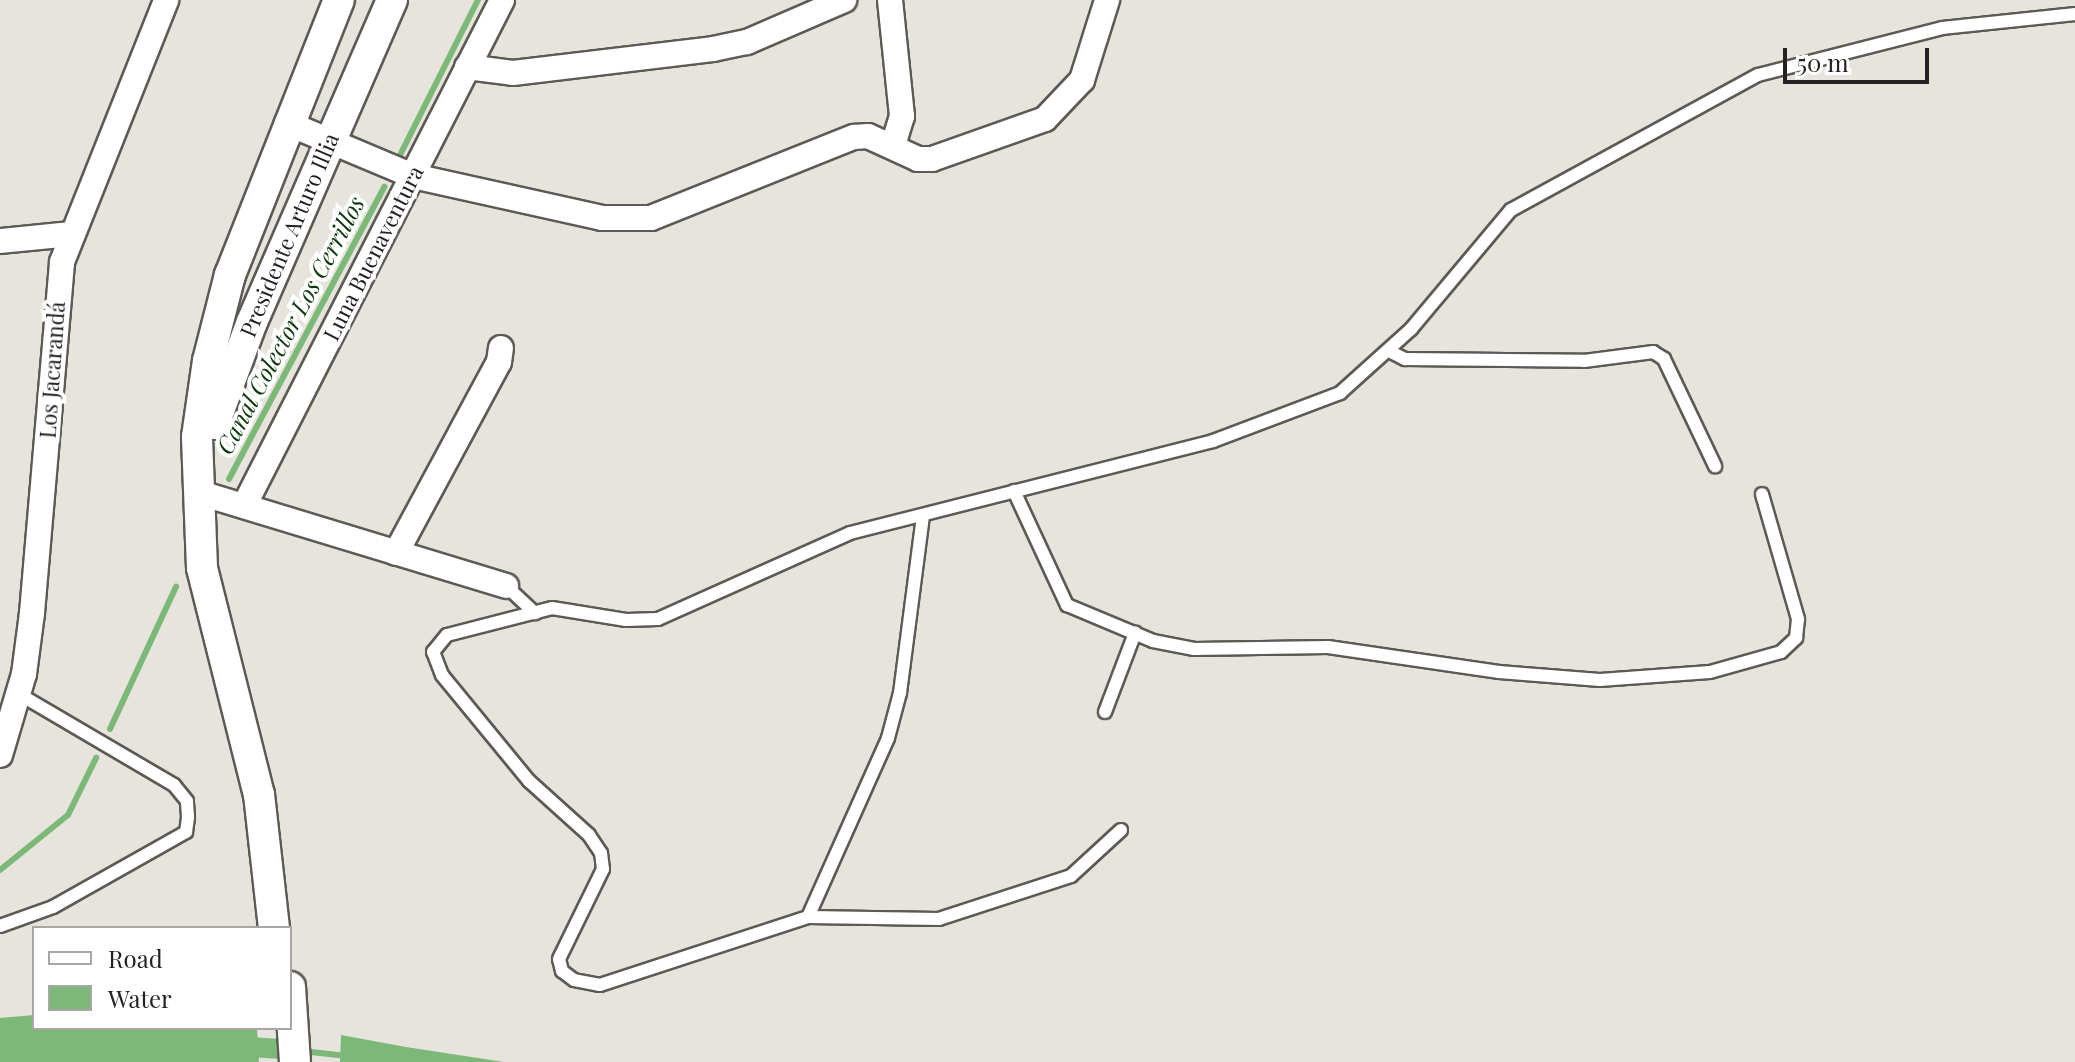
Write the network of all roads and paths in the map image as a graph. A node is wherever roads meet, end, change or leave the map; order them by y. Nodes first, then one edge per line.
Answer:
1 (166, 0) edge
2 (339, 0) edge
3 (392, 0) edge
4 (502, 0) edge
5 (844, 0) edge
6 (890, 0) edge
7 (1107, 0) edge
8 (2075, 14) edge
9 (467, 67) junction
10 (287, 123) junction
11 (329, 141) junction
12 (893, 145) junction
13 (413, 176) junction
14 (72, 234) junction
15 (0, 241) edge
16 (501, 348) dead end
17 (1389, 351) junction
18 (1715, 466) dead end
19 (197, 484) junction
20 (1014, 491) junction
21 (1762, 494) dead end
22 (244, 506) junction
23 (923, 515) junction
24 (396, 553) junction
25 (506, 586) joint
26 (535, 613) junction
27 (1135, 633) junction
28 (19, 694) junction
29 (1105, 712) dead end
30 (0, 755) edge
31 (1121, 830) dead end
32 (808, 917) junction
33 (0, 926) edge
34 (274, 926) edge
35 (292, 1010) edge
36 (296, 1056) edge

1 - 14 street, Los Jacarandá
2 - 10 street, Presidente Arturo Illia
3 - 11 street, Presidente Arturo Illia
4 - 9 street, Luna Buenaventura
5 - 9 street
6 - 12 street
7 - 12 street
8 - 17 lane
9 - 13 street, Luna Buenaventura
10 - 11 street
10 - 19 street, Presidente Arturo Illia
11 - 13 street
11 - 19 street, Presidente Arturo Illia
12 - 13 street
13 - 22 street, Luna Buenaventura
14 - 15 street
14 - 28 street, Los Jacarandá
16 - 24 street
17 - 18 lane
17 - 20 lane
19 - 22 street
19 - 34 street, Presidente Arturo Illia
20 - 23 lane
20 - 27 lane
21 - 27 lane
22 - 24 street
23 - 26 lane
23 - 32 lane
24 - 25 street
25 - 26 lane
26 - 32 lane
27 - 29 lane
28 - 30 street, Los Jacarandá
28 - 33 lane
31 - 32 lane
35 - 36 street

